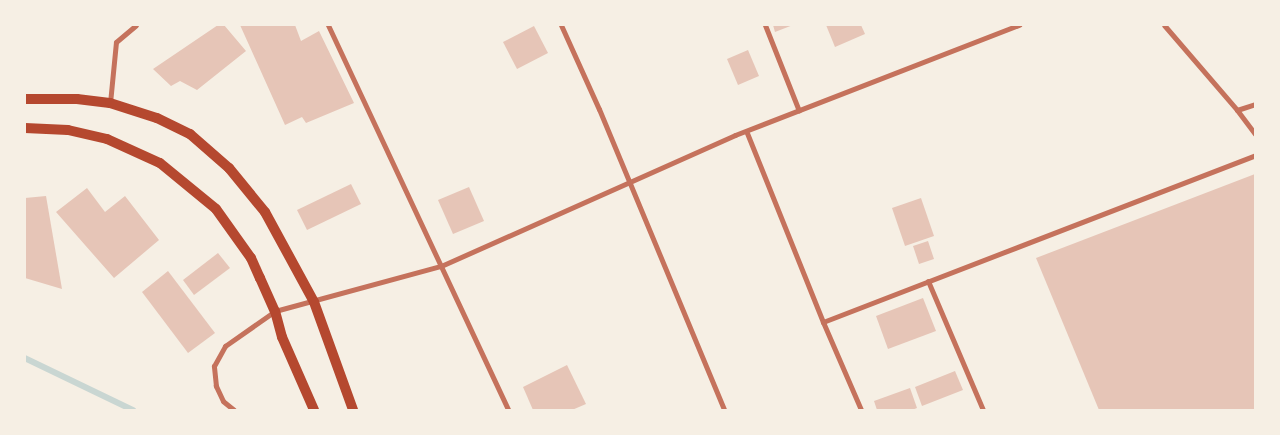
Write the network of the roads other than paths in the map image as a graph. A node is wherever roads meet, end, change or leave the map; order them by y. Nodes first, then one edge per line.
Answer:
1 (136, 25) edge
2 (328, 25) edge
3 (561, 25) edge
4 (765, 25) edge
5 (1019, 25) edge
6 (1164, 25) edge
7 (25, 100) edge
8 (110, 103) junction
9 (1255, 104) edge
10 (799, 110) junction
11 (1237, 110) junction
12 (25, 128) edge
13 (747, 133) junction
14 (1255, 134) edge
15 (1255, 155) edge
16 (630, 182) junction
17 (441, 266) junction
18 (928, 281) junction
19 (314, 302) junction
20 (275, 312) junction
21 (823, 322) junction
22 (234, 410) edge
23 (314, 410) edge
24 (353, 410) edge
25 (508, 410) edge
26 (724, 410) edge
27 (861, 410) edge
28 (983, 410) edge

1 - 8 street
2 - 17 street
3 - 16 street
4 - 10 street
5 - 10 street
6 - 11 street
7 - 8 main road
8 - 19 main road
9 - 11 street
10 - 13 street
11 - 14 street
12 - 20 main road
13 - 16 street
13 - 21 street
15 - 18 street
16 - 17 street
16 - 26 street
17 - 19 street
17 - 25 street
18 - 21 street
18 - 28 street
19 - 20 street
19 - 24 main road
20 - 22 street
20 - 23 main road
21 - 27 street

